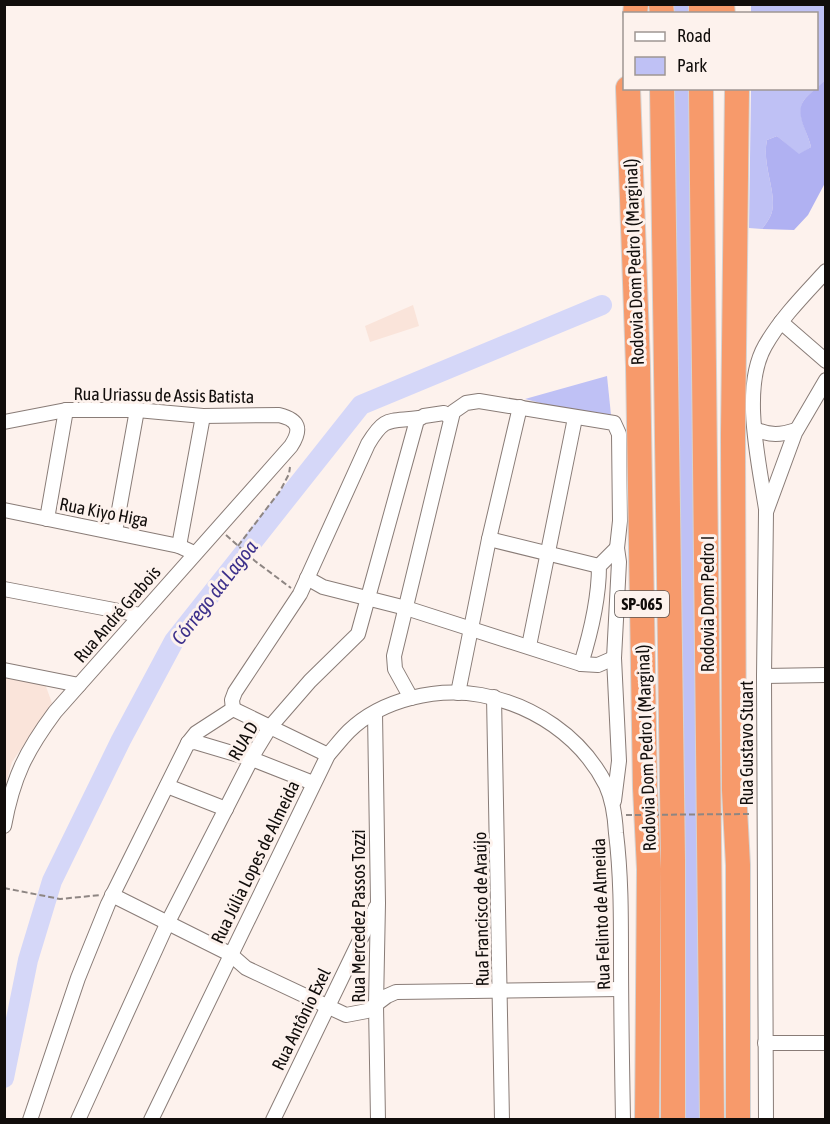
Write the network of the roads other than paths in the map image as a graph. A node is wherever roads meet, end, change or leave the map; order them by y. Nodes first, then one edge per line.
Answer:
1 (629, 90) edge
2 (662, 90) edge
3 (701, 90) edge
4 (728, 90) edge
5 (737, 90) edge
6 (737, 222) junction
7 (825, 271) edge
8 (781, 322) junction
9 (825, 361) edge
10 (825, 380) edge
11 (520, 407) junction
12 (66, 410) junction
13 (137, 410) junction
14 (203, 416) junction
15 (419, 418) junction
16 (451, 418) junction
17 (575, 418) junction
18 (4, 422) edge
19 (755, 429) junction
20 (796, 430) junction
21 (291, 446) joint
22 (4, 510) edge
23 (766, 512) junction
24 (47, 519) junction
25 (115, 532) junction
26 (489, 539) junction
27 (179, 546) junction
28 (616, 548) junction
29 (547, 552) junction
30 (194, 553) junction
31 (599, 566) junction
32 (307, 579) junction
33 (4, 589) edge
34 (368, 599) junction
35 (406, 608) junction
36 (140, 615) junction
37 (470, 629) junction
38 (529, 646) junction
39 (614, 658) junction
40 (581, 664) junction
41 (4, 670) edge
42 (825, 675) edge
43 (764, 676) junction
44 (80, 685) junction
45 (458, 693) junction
46 (411, 698) junction
47 (494, 698) junction
48 (233, 709) junction
49 (375, 713) junction
50 (270, 728) junction
51 (188, 743) junction
52 (618, 752) junction
53 (328, 755) junction
54 (252, 759) junction
55 (594, 767) junction
56 (313, 783) junction
57 (167, 786) junction
58 (613, 805) junction
59 (226, 809) junction
60 (5, 823) edge
61 (112, 895) junction
62 (378, 903) junction
63 (168, 922) junction
64 (230, 954) junction
65 (501, 989) junction
66 (621, 989) junction
67 (376, 1005) junction
68 (327, 1007) junction
69 (765, 1043) junction
70 (825, 1043) edge
71 (30, 1119) edge
72 (78, 1119) edge
73 (151, 1119) edge
74 (273, 1119) edge
75 (378, 1119) edge
76 (502, 1119) edge
77 (623, 1119) edge
78 (648, 1119) edge
79 (673, 1119) edge
80 (712, 1119) edge
81 (738, 1119) edge
82 (766, 1119) edge

1 - 78 highway, Rodovia Dom Pedro I (Marginal) / SP-065
2 - 79 highway, Rodovia Dom Pedro I / SP-065
3 - 80 highway, Rodovia Dom Pedro I
4 - 6 highway
5 - 6 highway
6 - 81 highway
7 - 8 street
8 - 9 street
8 - 19 street
10 - 20 street, Rua Gustavo Stuart
11 - 16 street
11 - 17 street
11 - 26 street
12 - 13 street, Rua Uriassu de Assis Batista
12 - 18 street, Rua Uriassu de Assis Batista
12 - 24 street
13 - 14 street, Rua Uriassu de Assis Batista
13 - 25 street
14 - 21 street, Rua Uriassu de Assis Batista
14 - 27 street
15 - 16 street
15 - 32 street
15 - 34 street, RUA D
16 - 35 street
17 - 28 street
17 - 29 street
19 - 20 street
19 - 23 street
20 - 23 street, Rua Gustavo Stuart
21 - 30 street, Rua André Grabois
22 - 24 street, Rua Kiyo Higa
23 - 43 street, Rua Gustavo Stuart
24 - 25 street, Rua Kiyo Higa
25 - 27 street, Rua Kiyo Higa
26 - 29 street
26 - 37 street
27 - 30 street, Rua Kiyo Higa
28 - 31 street
28 - 39 street
29 - 31 street
29 - 38 street
30 - 36 street, Rua André Grabois
31 - 40 street
32 - 34 street
32 - 48 street
33 - 36 street
34 - 35 street
34 - 50 street, RUA D
35 - 37 street
35 - 46 street
36 - 44 street, Rua André Grabois
37 - 38 street
37 - 45 street
38 - 40 street
39 - 40 street
39 - 52 street
41 - 44 street
42 - 43 street
43 - 69 street, Rua Gustavo Stuart
44 - 60 street, Rua André Grabois
45 - 46 street, Rua Júlia Lopes de Almeida
45 - 47 street, Rua Felinto de Almeida
46 - 49 street, Rua Júlia Lopes de Almeida
47 - 55 street, Rua Felinto de Almeida
47 - 65 street, Rua Francisco de Araújo
48 - 50 street
48 - 51 street
49 - 53 street, Rua Júlia Lopes de Almeida
49 - 62 street, Rua Mercedez Passos Tozzi
50 - 53 street
50 - 54 street, RUA D
51 - 54 street
51 - 57 street
52 - 55 street
52 - 58 street
53 - 56 street, Rua Júlia Lopes de Almeida
54 - 56 street
54 - 59 street, RUA D
55 - 58 street, Rua Felinto de Almeida
56 - 64 street, Rua Júlia Lopes de Almeida
57 - 59 street
57 - 61 street
58 - 66 street, Rua Felinto de Almeida
59 - 63 street, RUA D
61 - 63 street
61 - 71 street
62 - 67 street, Rua Mercedez Passos Tozzi
62 - 68 street, Rua Antônio Exel
63 - 64 street
63 - 72 street, RUA D
64 - 68 street
64 - 73 street, Rua Júlia Lopes de Almeida
65 - 66 street
65 - 67 street
65 - 76 street, Rua Francisco de Araújo
66 - 77 street, Rua Felinto de Almeida
67 - 68 street
67 - 75 street, Rua Mercedez Passos Tozzi
68 - 74 street, Rua Antônio Exel
69 - 70 street
69 - 82 street, Rua Gustavo Stuart

